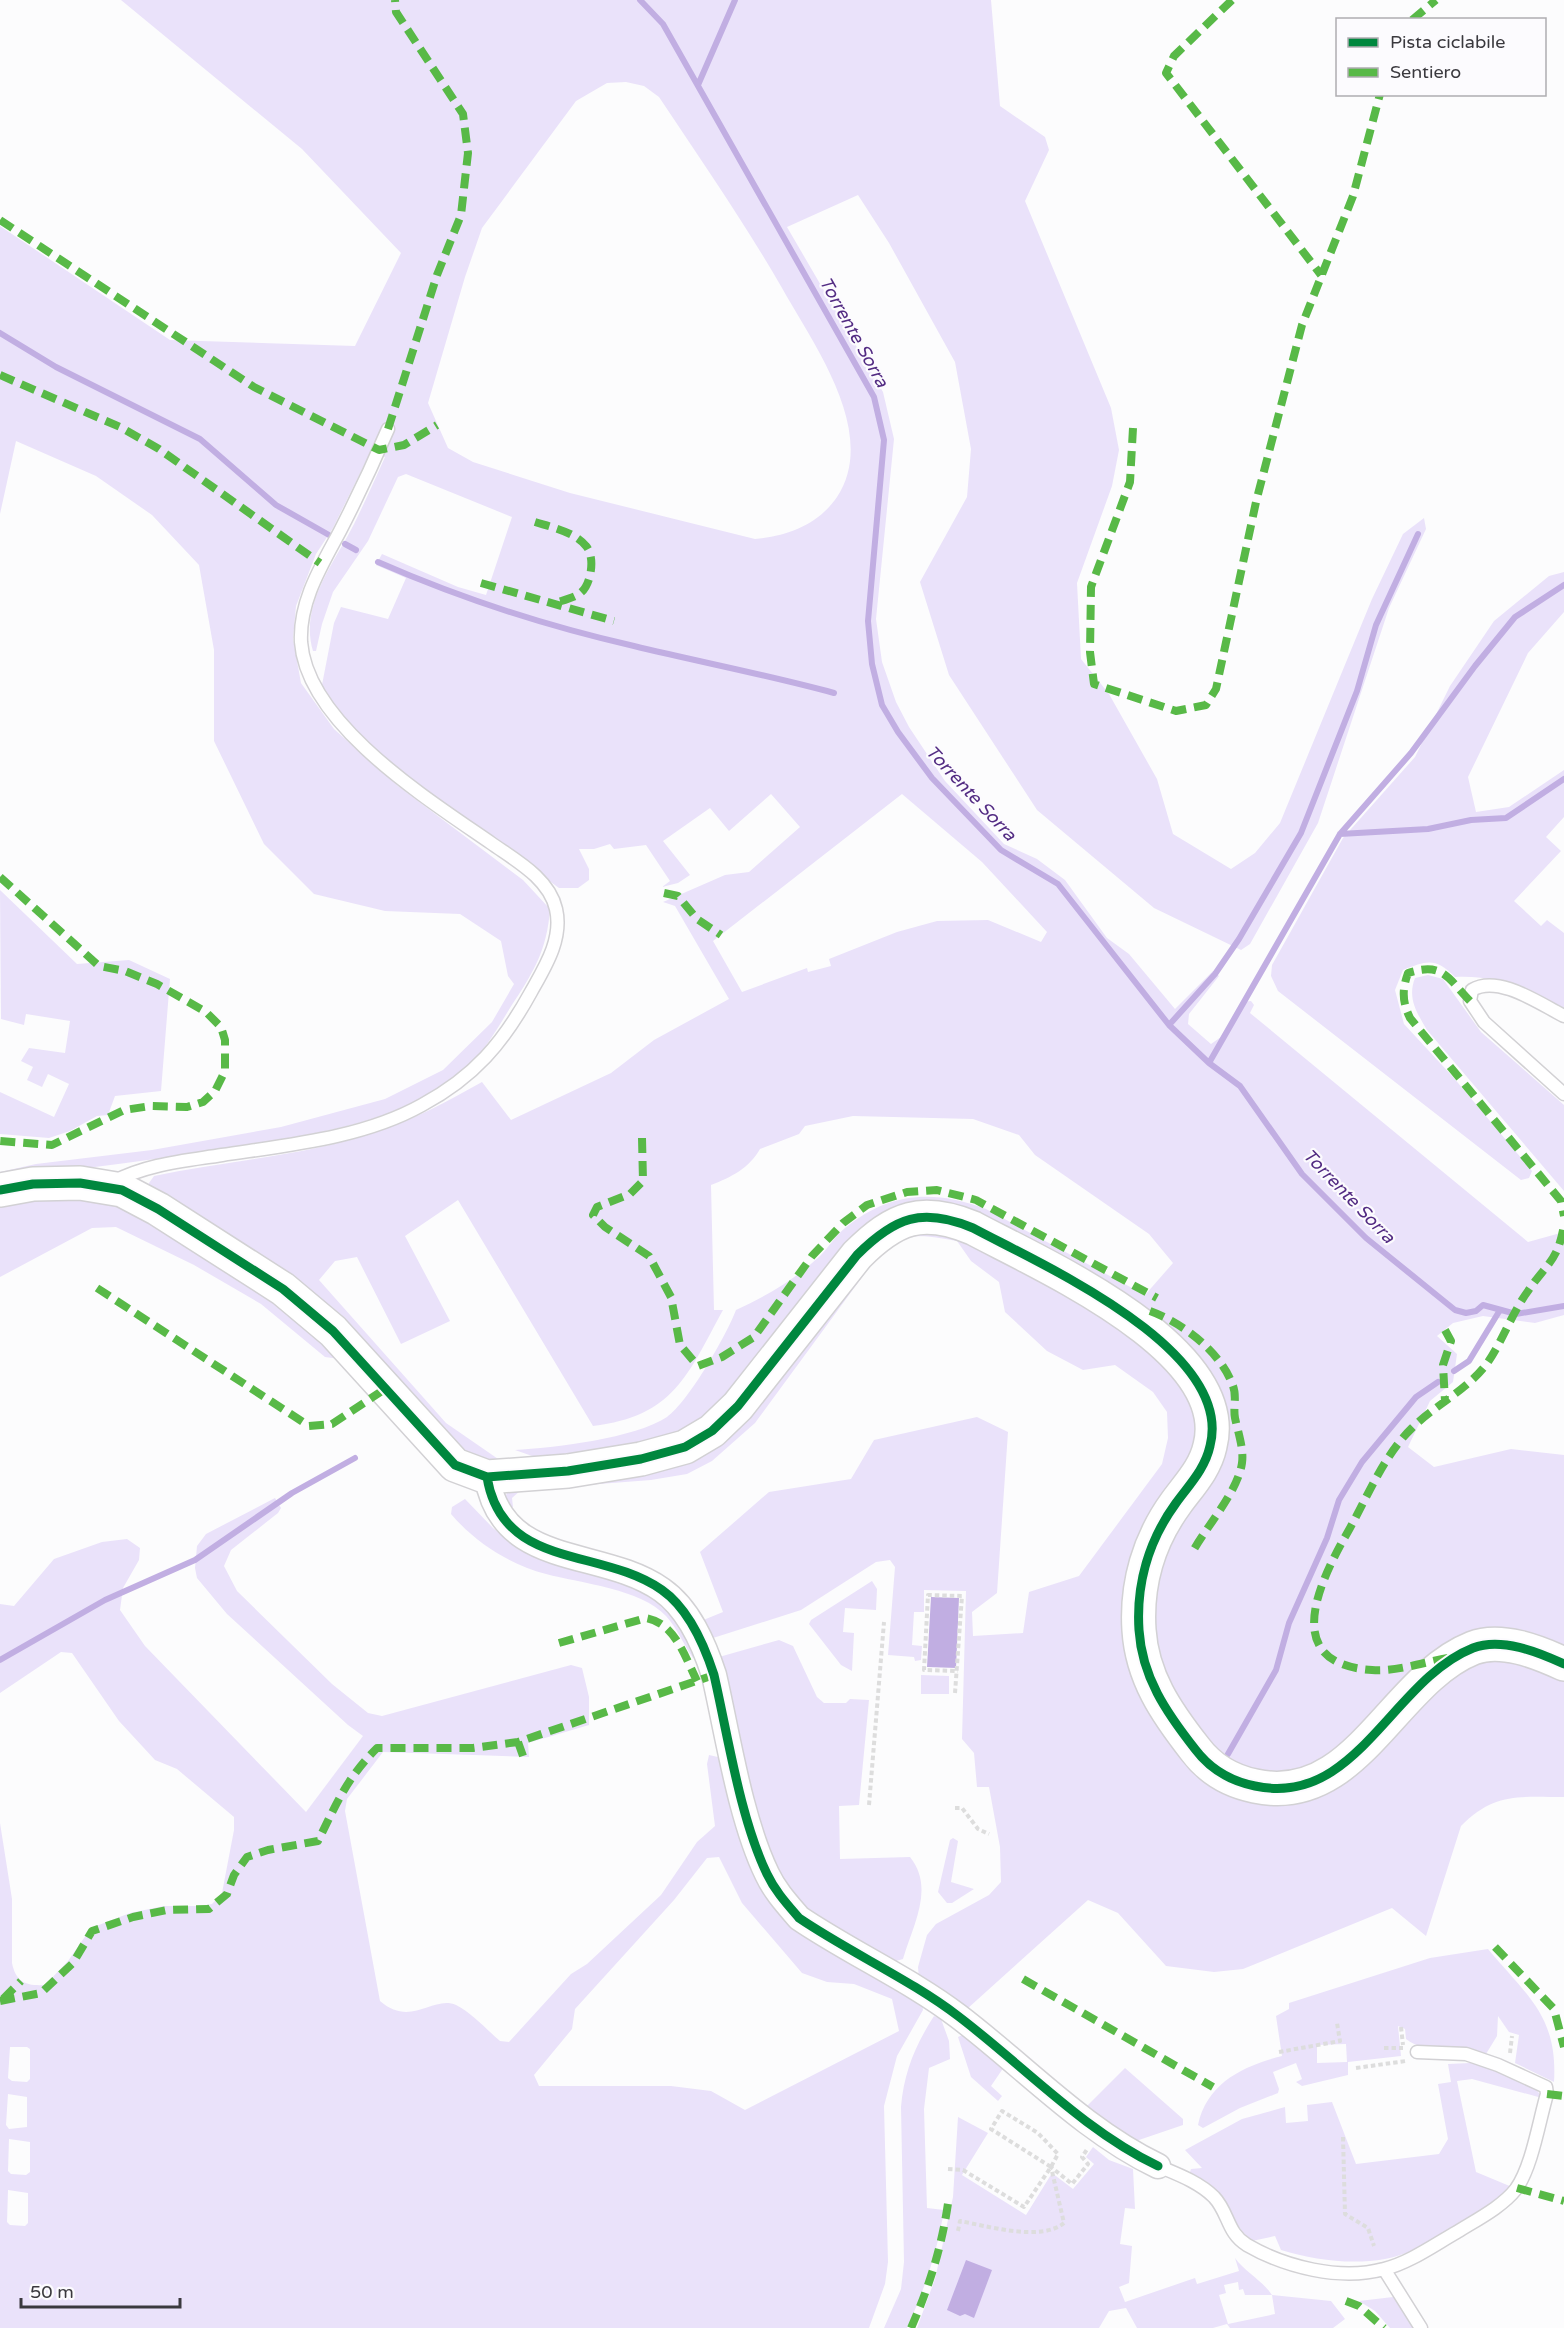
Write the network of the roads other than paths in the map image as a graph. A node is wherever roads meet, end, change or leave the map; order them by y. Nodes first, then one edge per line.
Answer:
1 (388, 429) dead end
2 (1564, 1016) edge
3 (1564, 1094) edge
4 (33, 1184) junction
5 (104, 1187) junction
6 (0, 1190) edge
7 (0, 1205) edge
8 (487, 1477) junction
9 (1564, 1664) edge
10 (1417, 2052) road end
11 (1158, 2166) joint
12 (1384, 2269) junction
13 (1421, 2328) edge

1 - 5 lane
2 - 3 lane
4 - 5 street
4 - 6 street
4 - 7 lane
5 - 8 street
8 - 9 street
8 - 11 street
10 - 12 lane
11 - 12 lane
12 - 13 lane

